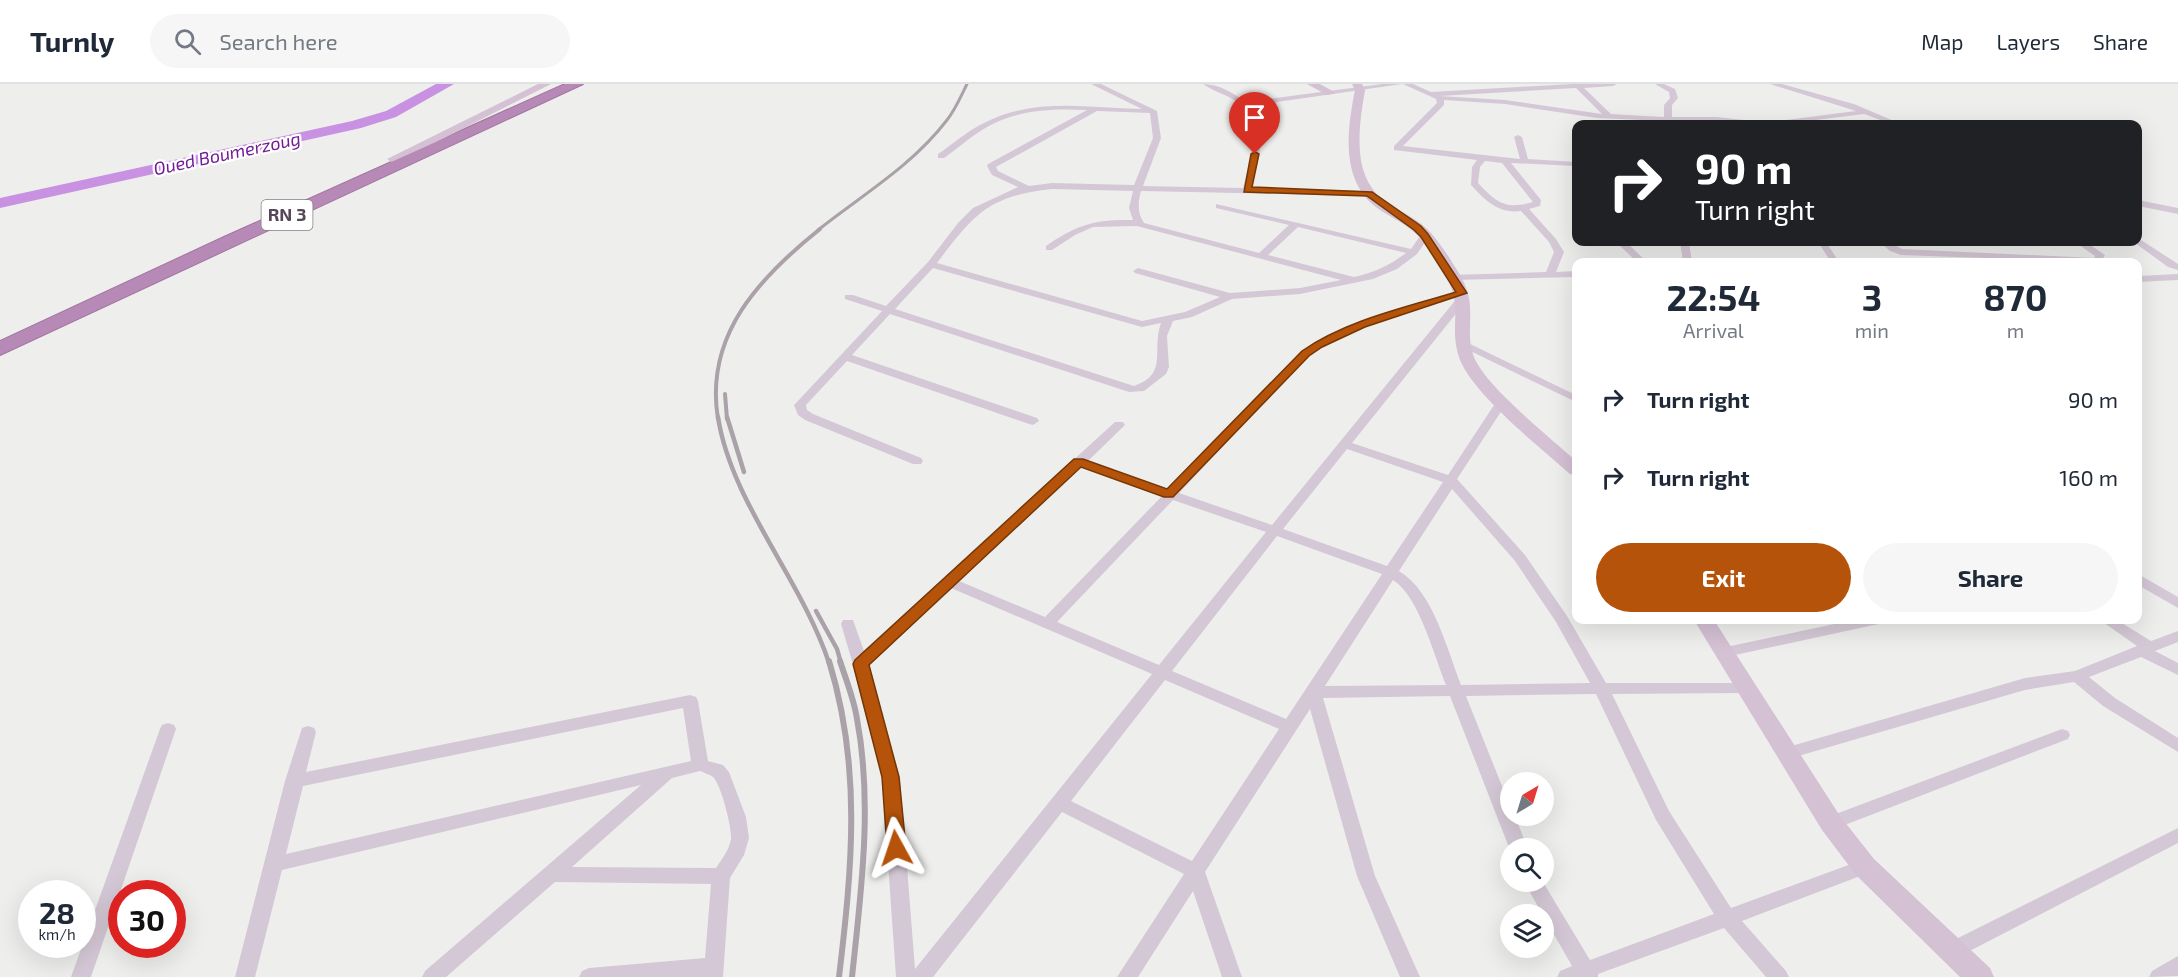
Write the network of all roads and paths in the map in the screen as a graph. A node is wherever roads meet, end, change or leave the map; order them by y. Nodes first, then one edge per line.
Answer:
1 (546, 84) edge
2 (562, 84) edge
3 (576, 84) edge
4 (1095, 84) edge
5 (1207, 84) edge
6 (1312, 84) edge
7 (1398, 84) edge
8 (1407, 84) edge
9 (1520, 84) edge
10 (1613, 84) edge
11 (1659, 84) edge
12 (1774, 84) edge
13 (1578, 85) edge
14 (1358, 87) edge
15 (1530, 88) junction
16 (1331, 93) junction
17 (1429, 94) junction
18 (1439, 98) junction
19 (1245, 104) junction
20 (1098, 107) junction
21 (1546, 109) junction
22 (1152, 111) junction
23 (1868, 111) junction
24 (1570, 113) junction
25 (1608, 116) junction
26 (1576, 120) edge
27 (1649, 120) edge
28 (1670, 120) edge
29 (1701, 120) edge
30 (1726, 120) edge
31 (1800, 120) edge
32 (1887, 120) edge
33 (1518, 137) dead end
34 (941, 156) dead end
35 (1483, 158) junction
36 (393, 159) junction
37 (1505, 160) junction
38 (1525, 162) junction
39 (1572, 164) edge
40 (1138, 187) junction
41 (1026, 188) junction
42 (1247, 190) junction
43 (1369, 194) junction
44 (2142, 204) edge
45 (1219, 206) dead end
46 (1522, 207) junction
47 (2178, 211) edge
48 (1138, 223) junction
49 (1296, 224) junction
50 (1425, 236) junction
51 (2142, 244) edge
52 (1626, 246) edge
53 (1890, 246) edge
54 (2086, 246) edge
55 (1048, 248) dead end
56 (1414, 252) junction
57 (1260, 257) junction
58 (1638, 258) edge
59 (2032, 258) edge
60 (2098, 258) edge
61 (931, 264) junction
62 (2178, 267) edge
63 (1138, 271) dead end
64 (1550, 274) junction
65 (1572, 274) edge
66 (1453, 277) junction
67 (2178, 277) edge
68 (2142, 279) edge
69 (1355, 281) junction
70 (1230, 296) junction
71 (1462, 296) junction
72 (849, 297) dead end
73 (888, 309) junction
74 (1167, 320) junction
75 (0, 338) edge
76 (1466, 345) junction
77 (0, 349) edge
78 (844, 356) junction
79 (1572, 397) edge
80 (1502, 401) junction
81 (1033, 421) dead end
82 (1119, 424) dead end
83 (1344, 444) junction
84 (916, 461) dead end
85 (1079, 462) junction
86 (1572, 466) edge
87 (1451, 480) junction
88 (1169, 494) junction
89 (1274, 531) junction
90 (1391, 573) junction
91 (2142, 581) edge
92 (949, 582) junction
93 (2178, 603) edge
94 (848, 624) dead end
95 (1047, 624) junction
96 (1707, 624) edge
97 (1855, 624) edge
98 (2113, 624) edge
99 (2178, 636) edge
100 (2146, 648) junction
101 (1725, 652) junction
102 (860, 664) junction
103 (2178, 670) edge
104 (1162, 672) junction
105 (2077, 676) junction
106 (1748, 687) junction
107 (1601, 688) junction
108 (1455, 690) junction
109 (1313, 692) junction
110 (1290, 727) junction
111 (168, 729) dead end
112 (308, 732) dead end
113 (2062, 735) dead end
114 (2178, 746) edge
115 (1788, 753) junction
116 (700, 765) junction
117 (668, 772) junction
118 (294, 781) junction
119 (1059, 803) junction
120 (1831, 823) junction
121 (2178, 835) edge
122 (1515, 838) edge
123 (274, 864) junction
124 (1865, 867) junction
125 (1196, 872) junction
126 (550, 874) junction
127 (721, 876) junction
128 (1538, 892) edge
129 (1727, 918) junction
130 (1953, 950) junction
131 (2178, 965) edge
132 (713, 971) edge
133 (1581, 975) edge
134 (81, 977) edge
135 (245, 977) edge
136 (432, 977) edge
137 (589, 977) edge
138 (906, 977) edge
139 (921, 977) edge
140 (1128, 977) edge
141 (1232, 977) edge
142 (1410, 977) edge
143 (1779, 977) edge
144 (1980, 977) edge
145 (2159, 977) edge

1 - 36 street
2 - 36 highway, RN 3
3 - 77 highway, RN 3
4 - 22 street
5 - 19 street
6 - 16 street
7 - 14 street
8 - 17 street
9 - 15 street
10 - 13 street
11 - 28 street
12 - 23 street
13 - 15 street
13 - 25 street
14 - 16 street
14 - 43 street
15 - 17 street
15 - 21 street
16 - 19 street
17 - 18 street
18 - 21 street
18 - 35 street
19 - 42 street
20 - 22 street
20 - 34 street
20 - 41 street
21 - 24 street
22 - 40 street
23 - 31 street
23 - 32 street
24 - 25 street
24 - 26 street
25 - 27 street
29 - 30 street
33 - 38 street
35 - 37 street
35 - 46 street
36 - 75 highway, RN 3
37 - 38 street
37 - 46 street
38 - 39 street
40 - 41 street
40 - 42 street
40 - 48 street
41 - 61 street
42 - 43 street
43 - 50 street
44 - 47 street
45 - 49 street
46 - 64 street
48 - 55 street
48 - 57 street
49 - 56 street
49 - 57 street
50 - 56 street
50 - 66 street
51 - 62 street
52 - 58 street
53 - 59 street
54 - 60 street
56 - 69 street
57 - 69 street
61 - 73 street
61 - 74 street
63 - 70 street
64 - 65 street
64 - 66 street
66 - 71 street
67 - 68 street
69 - 70 street
70 - 74 street
71 - 76 street
71 - 83 street
71 - 88 street
72 - 73 street
73 - 74 street
73 - 78 street
76 - 79 street
76 - 80 street
78 - 81 street
78 - 84 street
80 - 86 street
80 - 87 street
82 - 85 street
83 - 87 street
83 - 89 street
85 - 88 street
85 - 92 street
87 - 90 street
87 - 107 street
88 - 89 street
88 - 95 street
89 - 90 street
89 - 104 street
90 - 108 street
90 - 109 street
91 - 93 street
92 - 95 street
92 - 102 street
94 - 102 street
95 - 104 street
96 - 101 street
97 - 101 street
98 - 100 street
99 - 100 street
100 - 103 street
100 - 105 street
101 - 106 street
102 - 138 street
104 - 110 street
104 - 119 street
105 - 114 street
105 - 115 street
106 - 107 street
106 - 115 street
107 - 108 street
107 - 129 street
108 - 109 street
108 - 122 street
109 - 110 street
109 - 142 street
110 - 125 street
111 - 134 street
112 - 118 street
113 - 120 street
115 - 120 street
116 - 117 street
116 - 118 street
116 - 127 street
117 - 123 street
117 - 126 street
118 - 123 street
119 - 125 street
119 - 139 street
120 - 124 street
121 - 130 street
123 - 135 street
124 - 129 street
124 - 130 street
125 - 140 street
125 - 141 street
126 - 127 street
126 - 136 street
127 - 132 street
128 - 133 street
129 - 133 street
129 - 143 street
130 - 144 street
131 - 145 street
132 - 137 street

